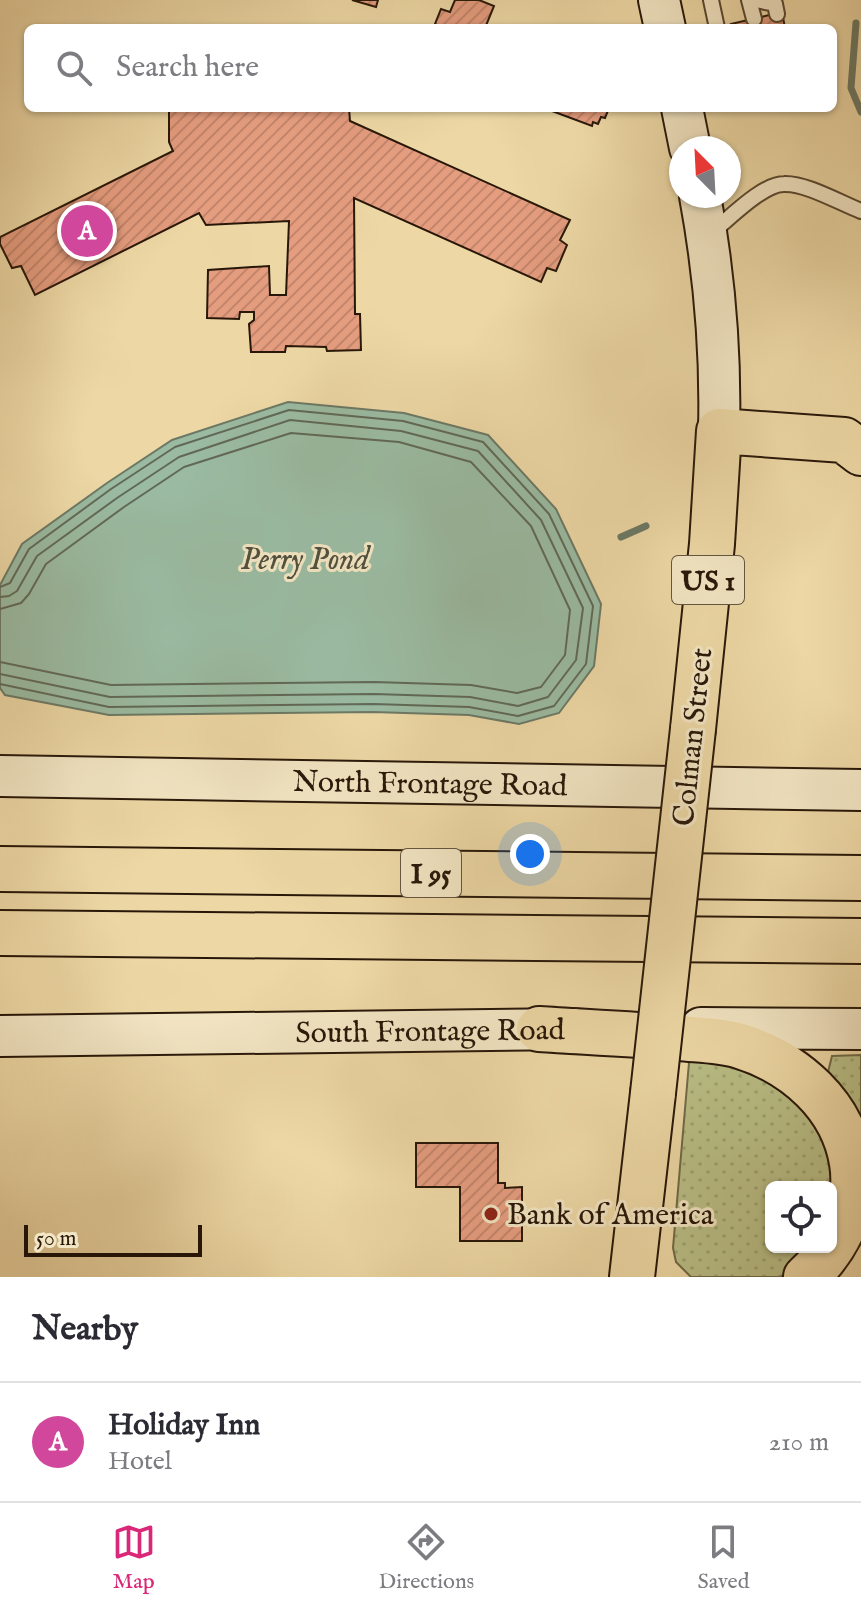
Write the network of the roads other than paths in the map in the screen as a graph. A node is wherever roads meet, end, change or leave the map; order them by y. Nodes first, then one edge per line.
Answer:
1 (659, 0) edge
2 (711, 0) edge
3 (749, 0) edge
4 (756, 0) edge
5 (777, 14) dead end
6 (754, 19) dead end
7 (664, 24) edge
8 (716, 24) edge
9 (702, 208) edge
10 (861, 211) edge
11 (706, 238) junction
12 (719, 431) junction
13 (855, 441) edge
14 (0, 776) edge
15 (861, 790) edge
16 (0, 869) edge
17 (861, 878) edge
18 (0, 933) edge
19 (262, 936) junction
20 (861, 941) edge
21 (0, 961) edge
22 (539, 1029) junction
23 (861, 1029) edge
24 (0, 1036) edge
25 (632, 1277) edge
26 (806, 1277) edge

1 - 7 main road
2 - 8 lane
3 - 6 lane
4 - 5 lane
9 - 11 main road, Colman Street
10 - 11 lane
11 - 12 main road, Colman Street
12 - 13 main road
12 - 25 main road, Colman Street / US 1, bridge
14 - 15 main road, North Frontage Road
16 - 17 main road, I 95
18 - 19 main road, I 95
19 - 20 main road, I 95
19 - 21 main road
22 - 23 main road, South Frontage Road
22 - 24 main road, South Frontage Road
22 - 26 main road

